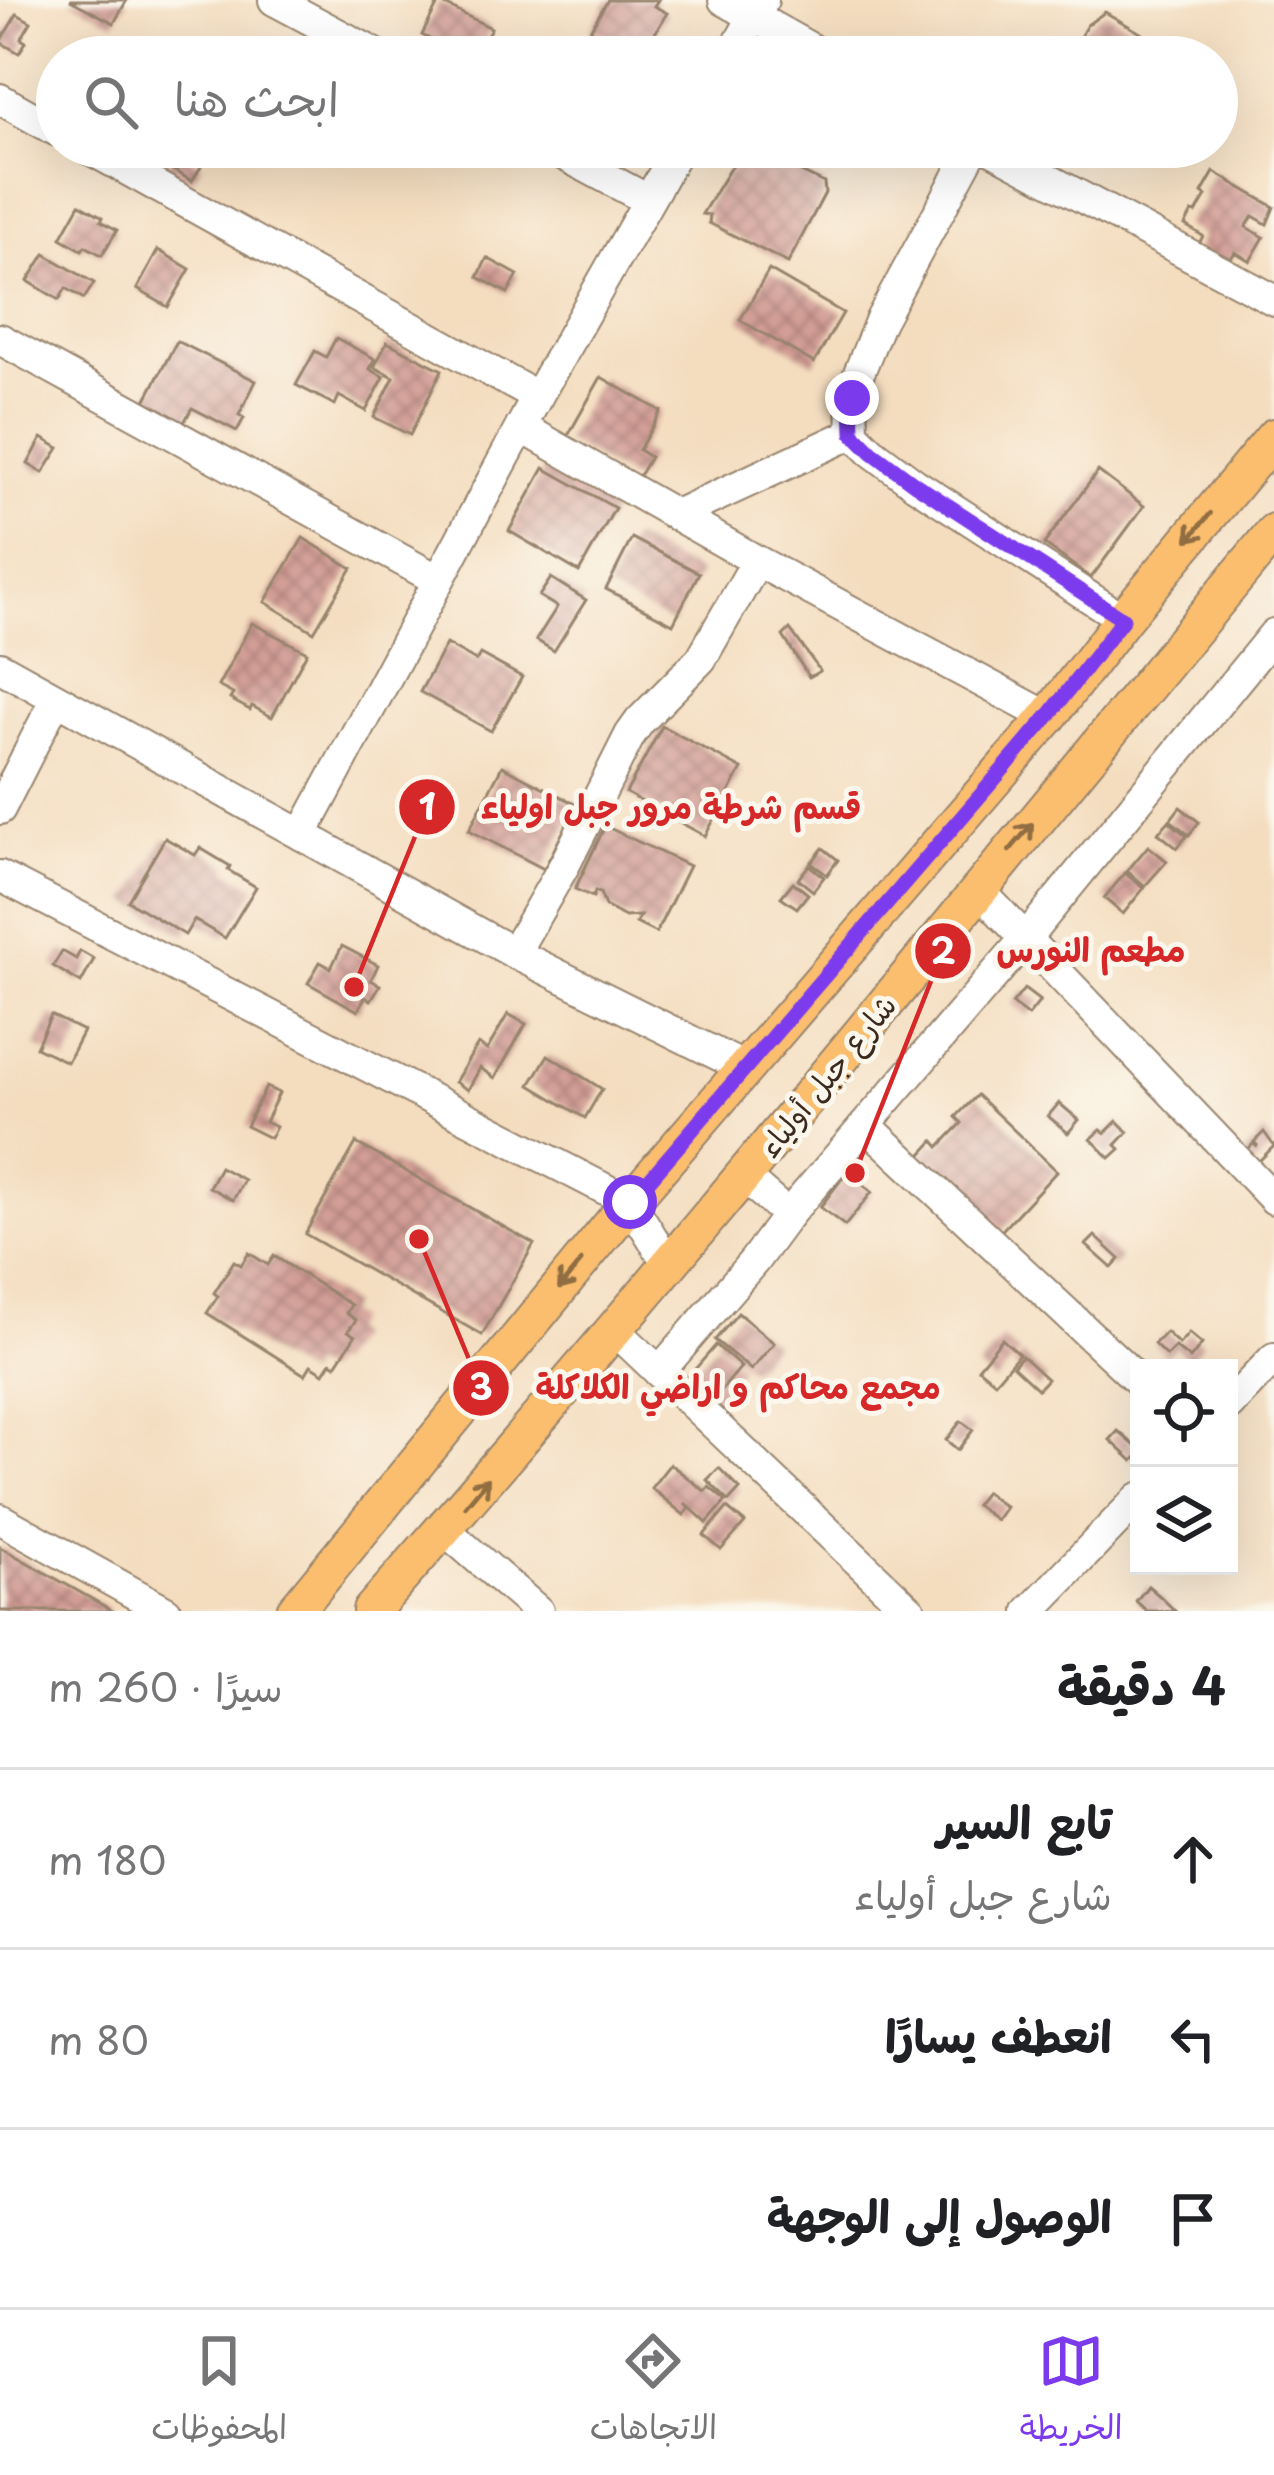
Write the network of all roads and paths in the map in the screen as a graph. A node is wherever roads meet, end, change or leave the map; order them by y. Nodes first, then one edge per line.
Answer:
1 (274, 0) edge
2 (724, 0) edge
3 (759, 8) edge
4 (342, 36) edge
5 (742, 36) edge
6 (797, 36) edge
7 (0, 99) edge
8 (36, 119) edge
9 (124, 168) edge
10 (588, 168) edge
11 (667, 168) edge
12 (963, 168) edge
13 (1027, 168) edge
14 (648, 200) junction
15 (1274, 300) edge
16 (0, 339) edge
17 (537, 397) junction
18 (521, 427) junction
19 (853, 433) junction
20 (1274, 436) edge
21 (676, 515) junction
22 (1274, 532) edge
23 (757, 561) junction
24 (438, 580) junction
25 (1123, 619) junction
26 (1274, 634) edge
27 (0, 667) edge
28 (56, 699) junction
29 (1048, 717) junction
30 (0, 809) edge
31 (302, 836) junction
32 (0, 876) edge
33 (978, 889) junction
34 (1026, 938) junction
35 (514, 953) junction
36 (747, 1069) junction
37 (866, 1125) junction
38 (743, 1176) junction
39 (1274, 1199) edge
40 (630, 1202) junction
41 (788, 1214) junction
42 (669, 1265) junction
43 (615, 1330) junction
44 (1274, 1358) edge
45 (659, 1372) junction
46 (1130, 1373) edge
47 (1238, 1396) edge
48 (1130, 1507) edge
49 (0, 1519) edge
50 (445, 1530) junction
51 (166, 1611) edge
52 (295, 1611) edge
53 (371, 1611) edge
54 (538, 1611) edge
55 (911, 1611) edge
56 (1030, 1611) edge

1 - 4 street
2 - 3 street
3 - 5 street
3 - 6 street
7 - 8 street
9 - 17 street
10 - 14 street
11 - 14 street
12 - 19 street
13 - 15 street
14 - 17 street
16 - 24 street
17 - 18 street
18 - 21 street
18 - 24 street
19 - 21 street
19 - 25 street
20 -> 25 main road, شارع جبل أولياء
21 - 23 street
33 -> 22 main road, شارع جبل أولياء
23 - 29 street
23 - 35 street
24 - 31 street
25 - 29 main road, شارع جبل أولياء
26 - 34 street
27 - 28 street
28 - 30 street
28 - 31 street
29 - 36 main road, شارع جبل أولياء
31 - 35 street
32 - 40 street
33 - 34 street
33 - 38 main road, شارع جبل أولياء
34 - 37 street
34 - 39 street
35 - 36 street
36 - 40 main road, شارع جبل أولياء
37 - 41 street
37 - 46 street
38 - 41 street
38 - 42 main road, شارع جبل أولياء
40 - 42 street
40 -> 52 main road, شارع جبل أولياء
41 - 45 street
42 - 43 main road, شارع جبل أولياء
43 - 45 street
50 -> 43 main road, شارع جبل أولياء
44 - 47 street
45 - 55 street
48 - 56 street
49 - 51 street
50 - 53 main road, شارع جبل أولياء
50 - 54 street

